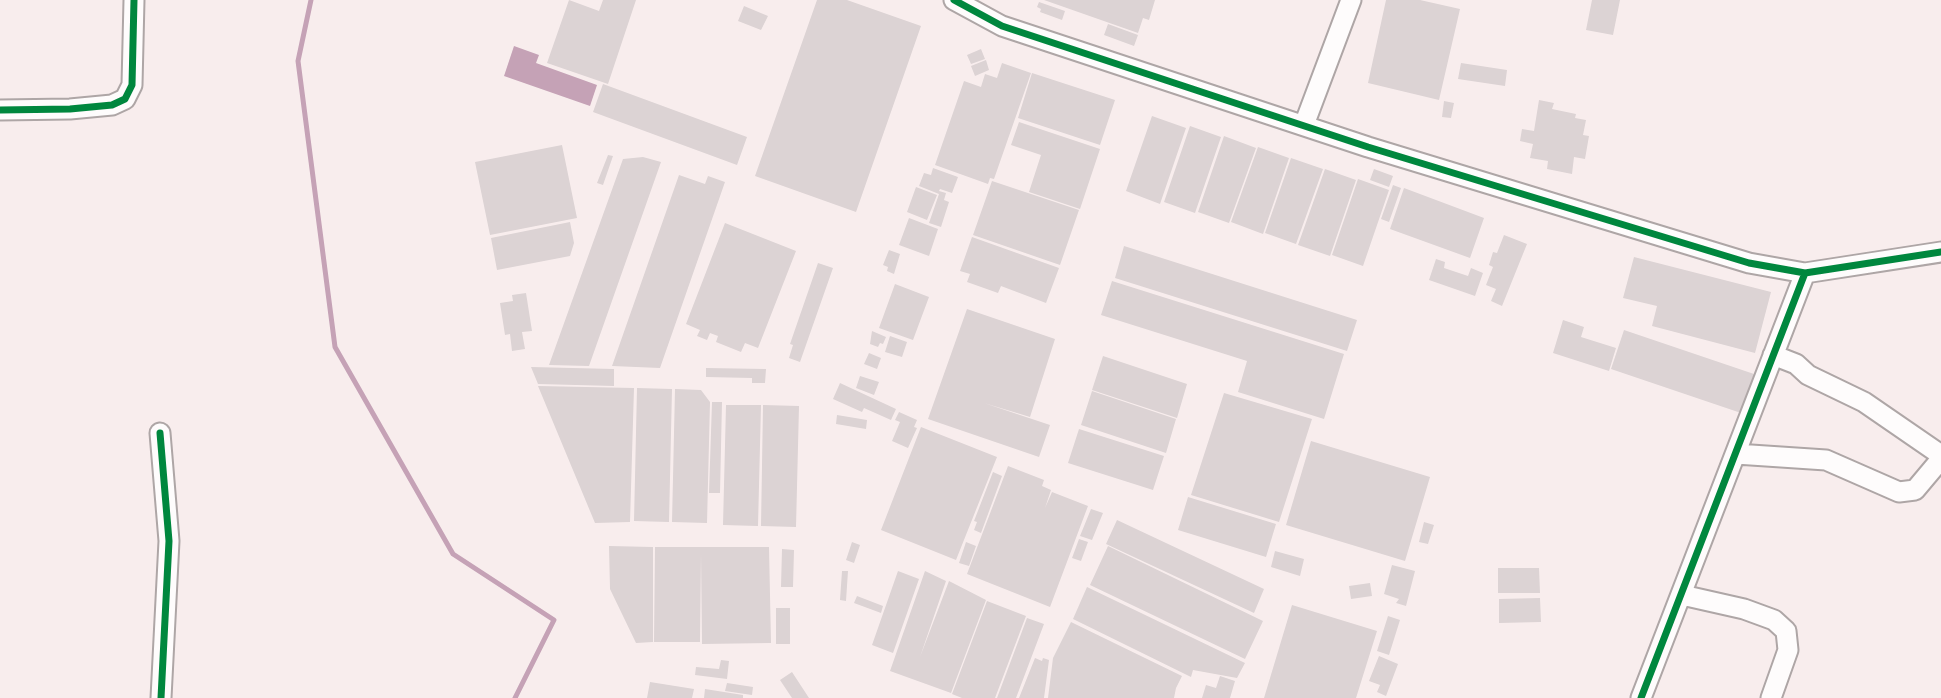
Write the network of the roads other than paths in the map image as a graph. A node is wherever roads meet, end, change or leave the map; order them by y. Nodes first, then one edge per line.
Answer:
1 (134, 0) edge
2 (954, 0) edge
3 (1351, 0) edge
4 (0, 110) edge
5 (1304, 125) junction
6 (1941, 252) edge
7 (1805, 273) junction
8 (1773, 355) junction
9 (160, 433) dead end
10 (1736, 454) junction
11 (1941, 457) edge
12 (1682, 595) junction
13 (161, 698) edge
14 (1641, 698) edge
15 (1771, 698) edge

1 - 4 street
2 - 5 street
3 - 5 street
5 - 7 street
6 - 7 street
7 - 8 street
8 - 10 street
8 - 11 street
9 - 13 street
10 - 11 street
10 - 12 street
12 - 14 street
12 - 15 street

